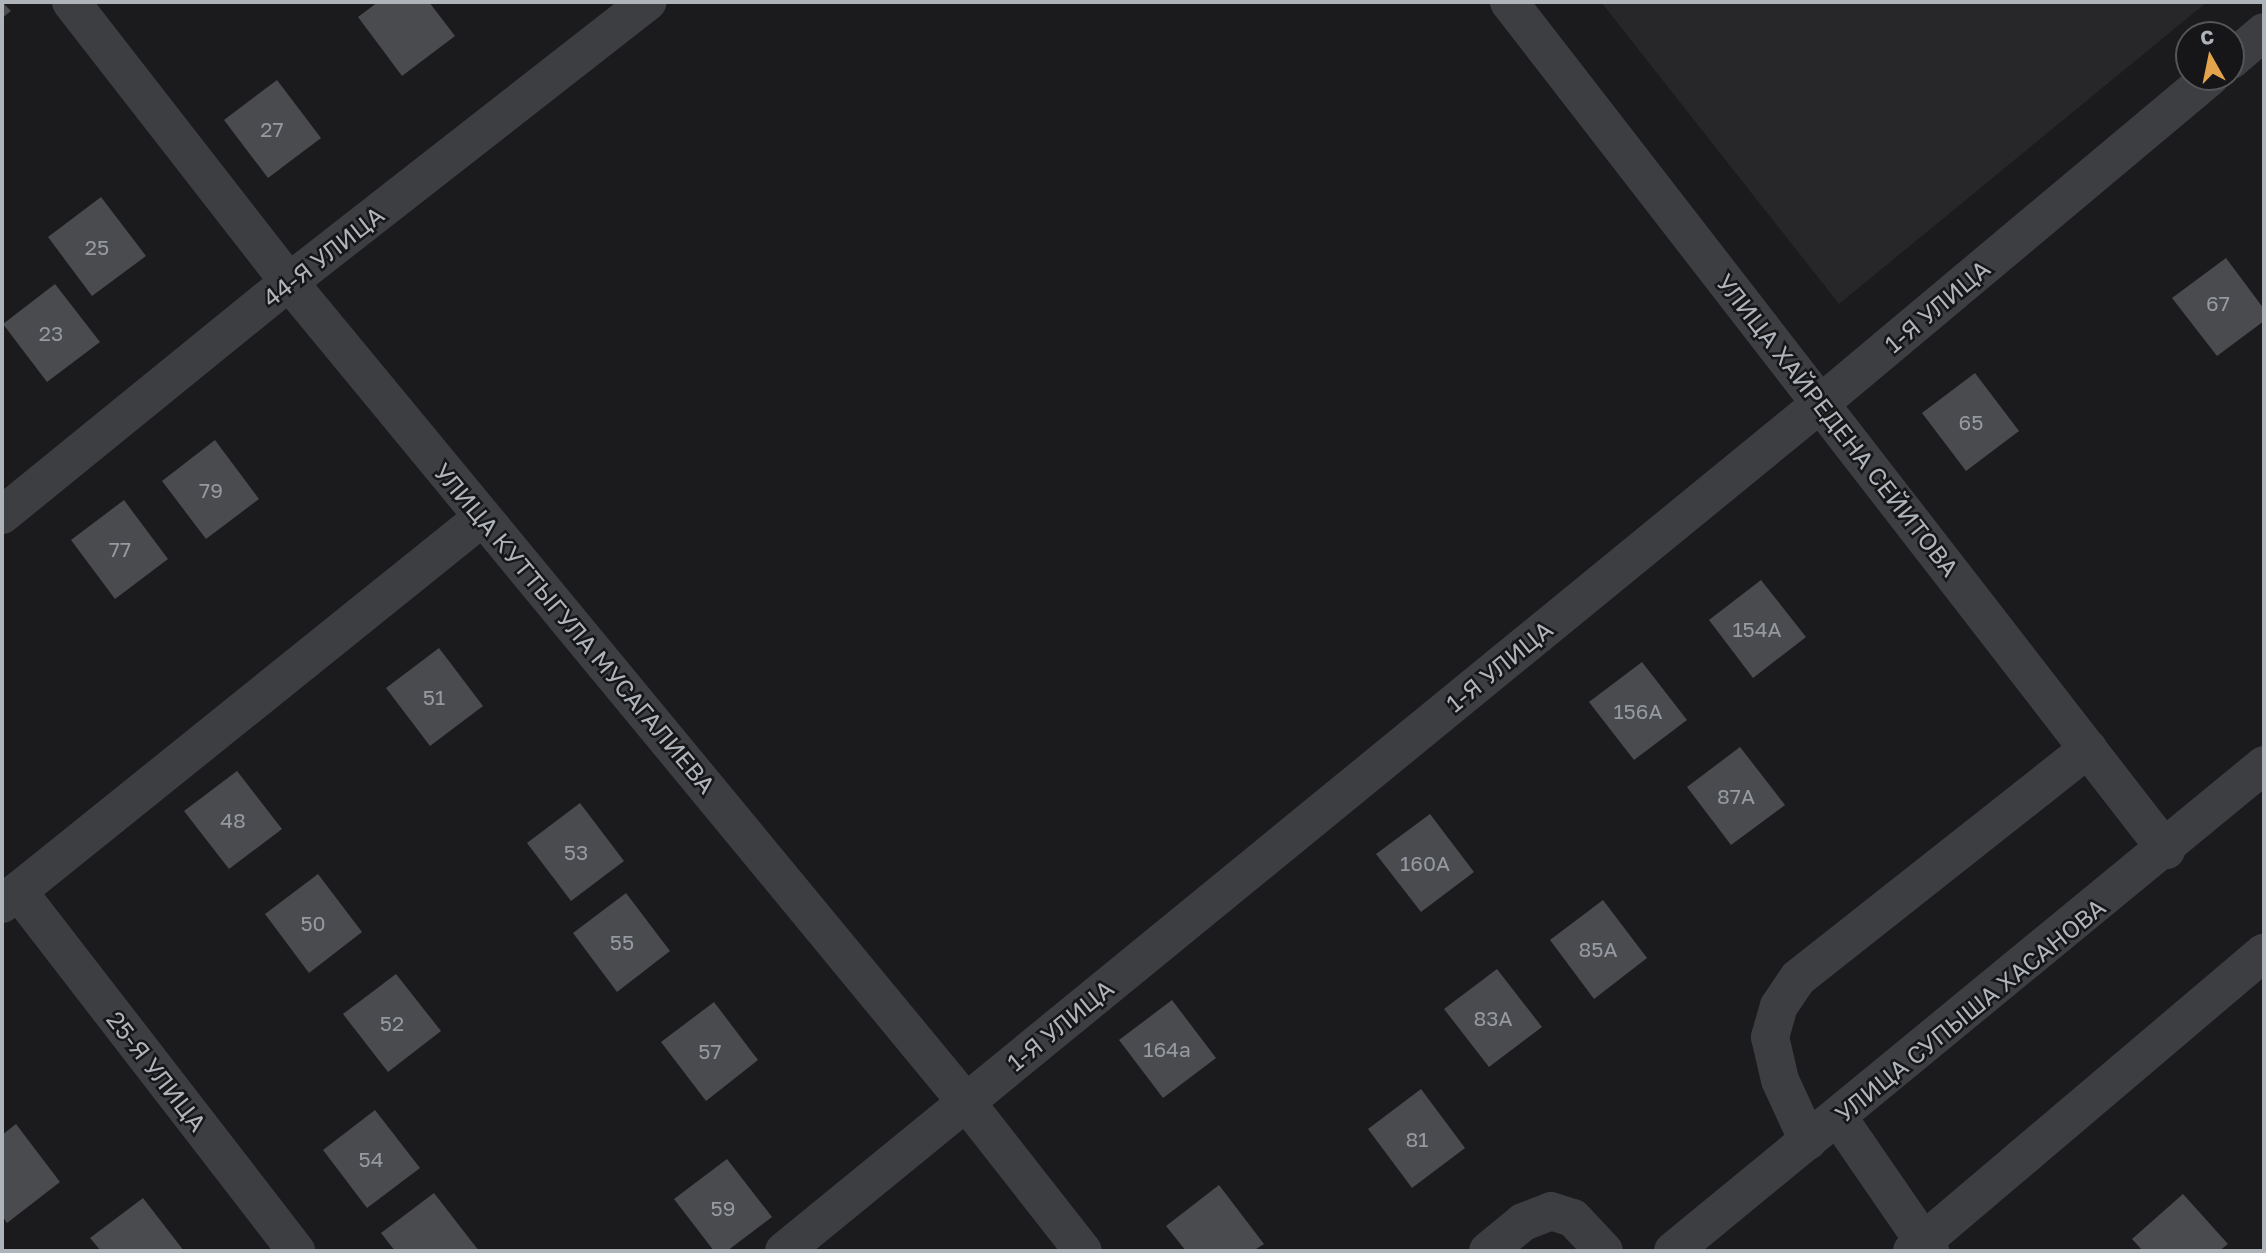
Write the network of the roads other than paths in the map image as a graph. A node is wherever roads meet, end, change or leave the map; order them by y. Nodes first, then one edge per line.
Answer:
1 (71, 2) edge
2 (648, 2) edge
3 (1509, 2) edge
4 (2264, 32) edge
5 (2245, 48) edge
6 (2193, 91) edge
7 (289, 282) junction
8 (1821, 403) junction
9 (2, 515) edge
10 (483, 517) junction
11 (2088, 749) junction
12 (2264, 765) edge
13 (2166, 850) junction
14 (10, 898) edge
15 (2264, 953) edge
16 (966, 1102) junction
17 (1838, 1117) junction
18 (1808, 1141) junction
19 (1922, 1248) edge
20 (296, 1251) edge
21 (783, 1251) edge
22 (1083, 1251) edge
23 (1488, 1251) edge
24 (1604, 1251) edge
25 (1673, 1251) edge

1 - 7 street, УЛИЦА КУТТЫГУЛА МУСАГАЛИЕВА
2 - 7 street, 44-Я УЛИЦА
3 - 8 street, УЛИЦА ХАЙРЕДЕНА СЕЙИТОВА
4 - 5 street
6 - 8 street, 1-Я УЛИЦА
7 - 9 street, 44-Я УЛИЦА
7 - 10 street, УЛИЦА КУТТЫГУЛА МУСАГАЛИЕВА
8 - 11 street, УЛИЦА ХАЙРЕДЕНА СЕЙИТОВА
8 - 16 street, 1-Я УЛИЦА
10 - 14 street
10 - 16 street, УЛИЦА КУТТЫГУЛА МУСАГАЛИЕВА
11 - 13 street, УЛИЦА ХАЙРЕДЕНА СЕЙИТОВА
11 - 18 street
12 - 13 street, УЛИЦА СУПЫША ХАСАНОВА
13 - 17 street, УЛИЦА СУПЫША ХАСАНОВА
14 - 20 street, 25-Я УЛИЦА
15 - 19 street
16 - 21 street, 1-Я УЛИЦА
16 - 22 street, УЛИЦА КУТТЫГУЛА МУСАГАЛИЕВА
17 - 18 street, УЛИЦА СУПЫША ХАСАНОВА
17 - 19 street
18 - 25 street, УЛИЦА СУПЫША ХАСАНОВА
23 - 24 street

